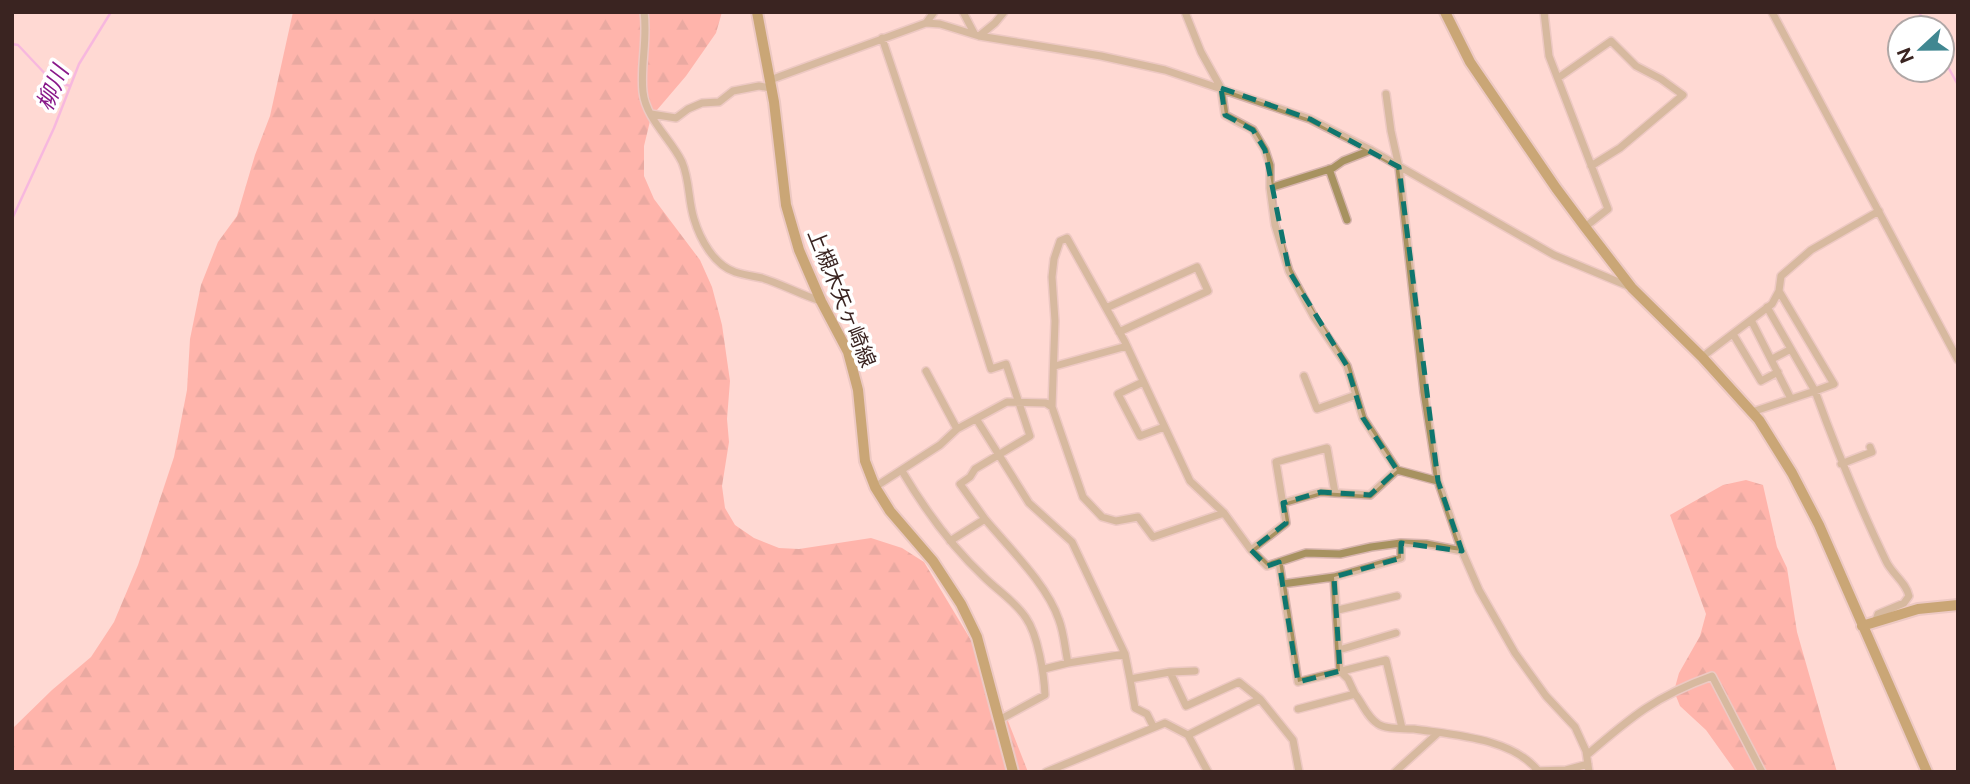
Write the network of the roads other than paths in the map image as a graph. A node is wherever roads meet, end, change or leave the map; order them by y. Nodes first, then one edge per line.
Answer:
1 (644, 12) edge
2 (757, 12) edge
3 (934, 12) edge
4 (963, 12) edge
5 (1004, 12) edge
6 (1185, 12) edge
7 (1445, 12) edge
8 (1544, 12) edge
9 (1772, 12) edge
10 (926, 23) junction
11 (977, 35) junction
12 (882, 38) junction
13 (1558, 78) junction
14 (771, 84) junction
15 (1221, 88) junction
16 (1386, 94) dead end
17 (651, 114) junction
18 (1371, 150) junction
19 (1591, 166) junction
20 (1399, 167) junction
21 (1329, 169) junction
22 (1270, 188) junction
23 (1879, 211) junction
24 (1347, 220) dead end
25 (1585, 227) junction
26 (1632, 288) junction
27 (1779, 291) junction
28 (821, 301) junction
29 (1767, 307) junction
30 (1105, 308) junction
31 (1751, 320) junction
32 (1119, 332) junction
33 (1733, 334) junction
34 (1127, 346) junction
35 (1791, 349) junction
36 (1702, 358) junction
37 (1772, 359) junction
38 (1958, 360) edge
39 (1055, 366) junction
40 (926, 372) dead end
41 (1778, 372) junction
42 (1304, 376) dead end
43 (1143, 382) junction
44 (1815, 391) junction
45 (1356, 395) junction
46 (1791, 399) junction
47 (1020, 402) junction
48 (1052, 407) junction
49 (1752, 412) junction
50 (977, 420) junction
51 (1164, 426) junction
52 (957, 429) junction
53 (1870, 447) dead end
54 (999, 454) junction
55 (1841, 464) junction
56 (1397, 470) junction
57 (902, 471) junction
58 (1438, 481) junction
59 (875, 487) junction
60 (1335, 493) junction
61 (1283, 503) junction
62 (1224, 513) junction
63 (985, 519) junction
64 (950, 541) junction
65 (1401, 542) junction
66 (1251, 550) junction
67 (1462, 551) junction
68 (1279, 562) junction
69 (1335, 577) junction
70 (1282, 584) junction
71 (1397, 596) dead end
72 (1958, 605) edge
73 (1338, 610) junction
74 (1877, 620) junction
75 (1862, 626) junction
76 (1396, 633) dead end
77 (1339, 650) junction
78 (1125, 654) junction
79 (1068, 663) junction
80 (1044, 669) junction
81 (1195, 671) dead end
82 (1340, 671) junction
83 (1170, 672) junction
84 (1130, 679) junction
85 (1355, 694) junction
86 (1260, 699) junction
87 (1298, 709) dead end
88 (999, 720) junction
89 (1153, 726) junction
90 (1402, 728) junction
91 (1438, 733) junction
92 (1188, 735) junction
93 (1587, 755) junction
94 (1589, 768) edge
95 (1537, 771) edge
96 (1013, 772) edge
97 (1046, 772) edge
98 (1208, 772) edge
99 (1299, 772) edge
100 (1395, 772) edge
101 (1762, 772) edge
102 (1927, 772) edge

1 - 17 street
2 - 14 street, 上槻木矢ヶ崎線
3 - 10 street
4 - 11 street
5 - 11 street
6 - 15 street
7 - 25 street
8 - 13 street
9 - 23 street
10 - 11 street
10 - 12 street
11 - 15 street
12 - 14 street
12 - 47 street
13 - 19 street
13 - 19 street
14 - 17 street
14 - 28 street, 上槻木矢ヶ崎線
15 - 18 street
15 - 22 street
16 - 20 street
17 - 28 street
18 - 20 street
18 - 21 street
19 - 25 street
20 - 26 street
20 - 58 street
21 - 22 street
21 - 24 street
22 - 45 street
23 - 27 street
23 - 38 street
25 - 26 street
26 - 36 street
27 - 29 street
27 - 44 street
28 - 59 street, 上槻木矢ヶ崎線
29 - 31 street
29 - 35 street
30 - 32 street
30 - 32 street
30 - 39 street
31 - 33 street
31 - 37 street
32 - 34 street
33 - 36 street
33 - 41 street
34 - 39 street
34 - 43 street
35 - 37 street
35 - 44 street
36 - 49 street
37 - 41 street
39 - 48 street
40 - 52 street
41 - 46 street
42 - 45 street
43 - 51 street
43 - 51 street
44 - 46 street
44 - 55 street
45 - 56 street
46 - 49 street
47 - 48 street
47 - 50 street
47 - 54 street
48 - 62 street
49 - 75 street
50 - 52 street
50 - 54 street
51 - 62 street
52 - 57 street
53 - 55 street
54 - 63 street
54 - 78 street
55 - 74 street
56 - 58 street
56 - 60 street
57 - 59 street
57 - 64 street
58 - 67 street
59 - 88 street, 上槻木矢ヶ崎線
60 - 61 street
60 - 61 street
61 - 66 street
62 - 66 street
63 - 64 street
63 - 79 street
64 - 80 street
65 - 67 street
65 - 68 street
65 - 69 street
66 - 68 street
67 - 93 street
68 - 70 street
69 - 70 street
69 - 73 street
70 - 82 street
71 - 73 street
72 - 74 street
73 - 77 street
74 - 75 street
75 - 102 street
76 - 77 street
77 - 82 street
78 - 79 street
78 - 84 street
79 - 80 street
80 - 88 street
81 - 83 street
82 - 85 street
82 - 90 street
83 - 84 street
83 - 86 street
84 - 89 street
85 - 87 street
85 - 90 street
86 - 92 street
86 - 99 street
88 - 96 street, 上槻木矢ヶ崎線
89 - 92 street
89 - 97 street
90 - 91 street
91 - 95 street
91 - 100 street
92 - 98 street
93 - 94 street
93 - 101 street
94 - 95 street

